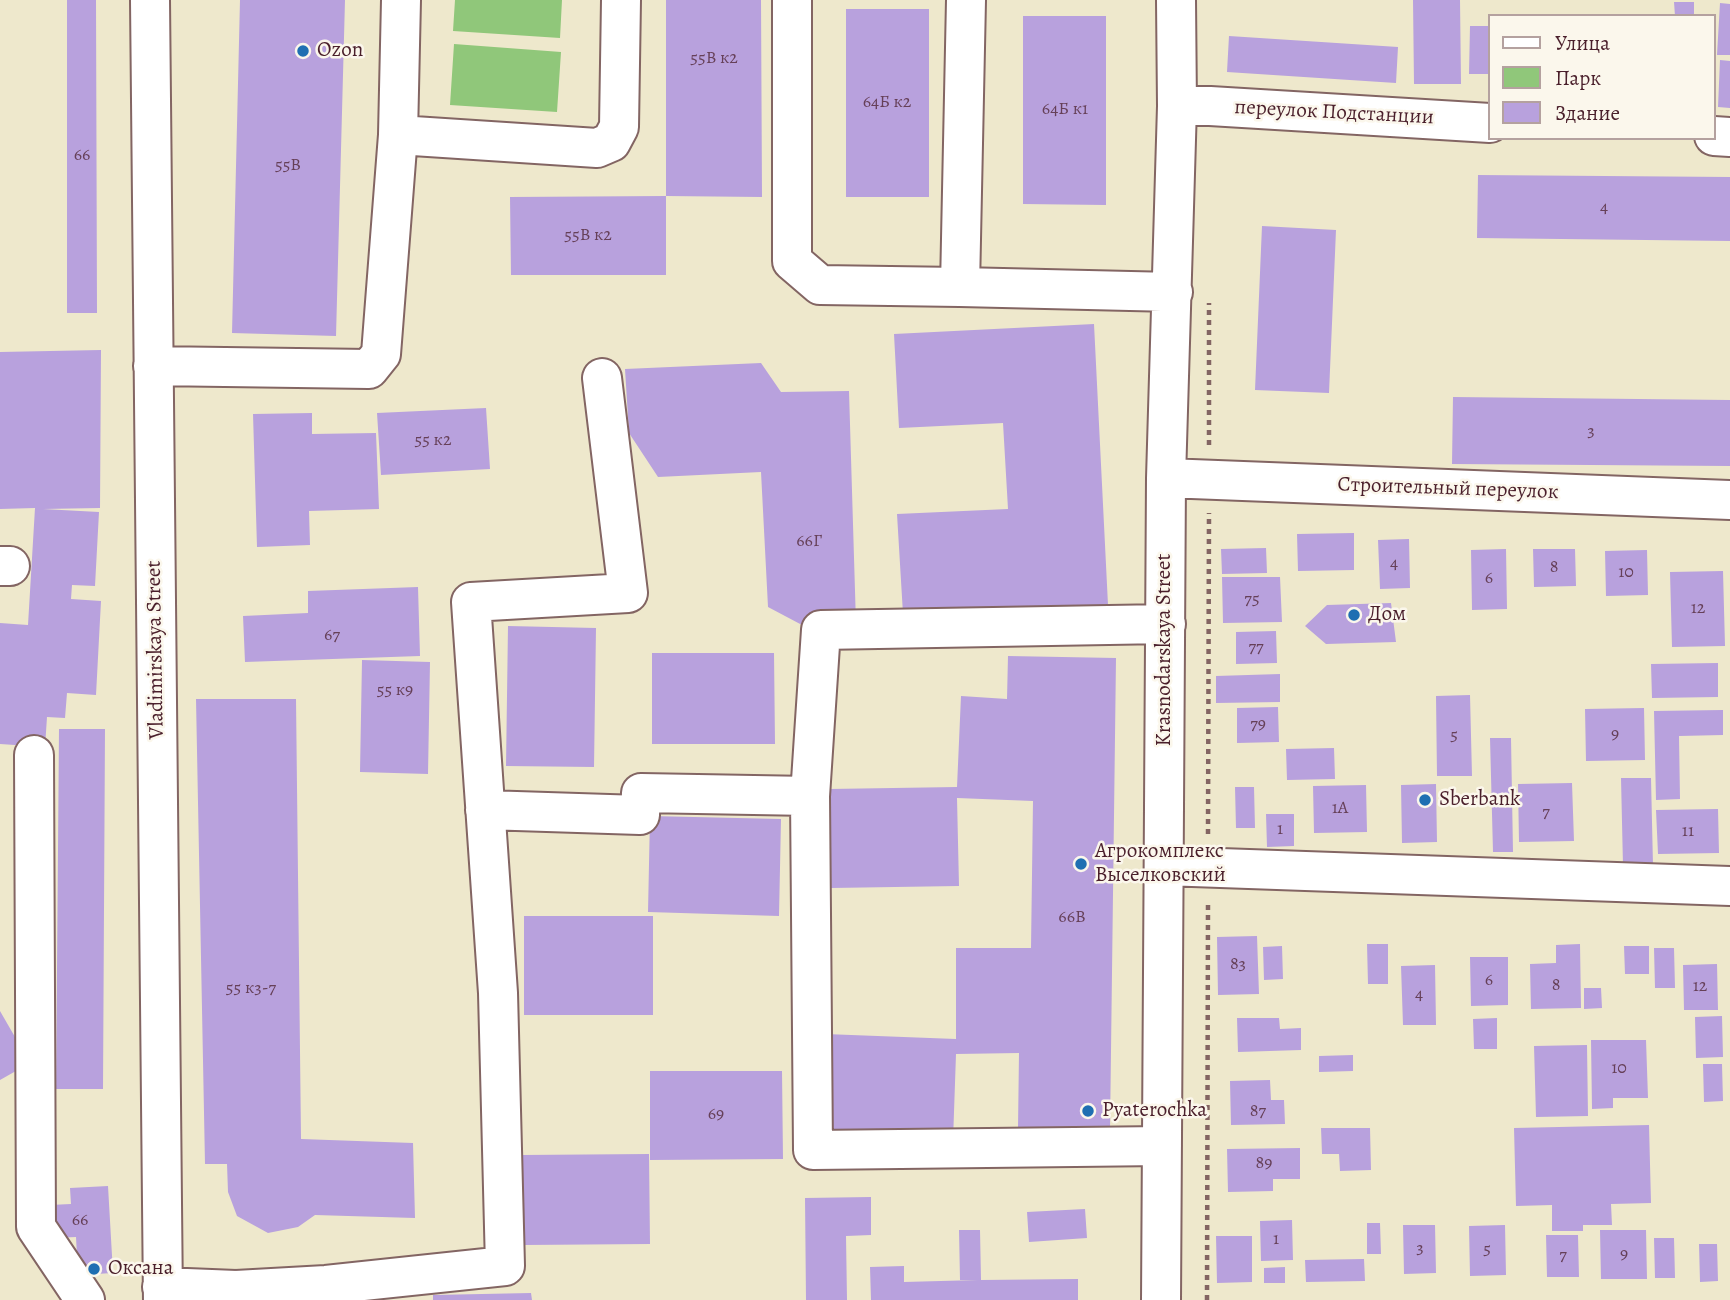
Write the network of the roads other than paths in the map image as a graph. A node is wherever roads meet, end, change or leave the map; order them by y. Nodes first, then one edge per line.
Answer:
1 (150, 0) edge
2 (401, 0) edge
3 (621, 0) edge
4 (792, 0) edge
5 (965, 0) edge
6 (1176, 0) edge
7 (1177, 106) junction
8 (1488, 123) edge
9 (398, 135) junction
10 (960, 287) junction
11 (1191, 296) junction
12 (153, 366) junction
13 (602, 378) dead end
14 (1166, 478) junction
15 (1730, 500) edge
16 (1166, 624) junction
17 (34, 755) dead end
18 (810, 796) junction
19 (485, 810) junction
20 (1164, 866) junction
21 (1730, 886) edge
22 (1162, 1146) junction
23 (163, 1293) edge
24 (85, 1300) edge
25 (1161, 1300) edge

1 - 12 street, Vladimirskaya Street
2 - 9 street
3 - 9 street
4 - 10 street
5 - 10 street
6 - 7 street, Krasnodarskaya Street
7 - 8 street, переулок Подстанции
7 - 11 street, Krasnodarskaya Street
9 - 12 street
10 - 11 street
11 - 14 street, Krasnodarskaya Street
12 - 23 street, Vladimirskaya Street
13 - 19 street
14 - 15 street, Строительный переулок
14 - 16 street, Krasnodarskaya Street
16 - 18 street
16 - 20 street, Krasnodarskaya Street
17 - 24 street
18 - 19 street
18 - 22 street
19 - 23 street
20 - 21 street
20 - 22 street, Krasnodarskaya Street
22 - 25 street, Krasnodarskaya Street

